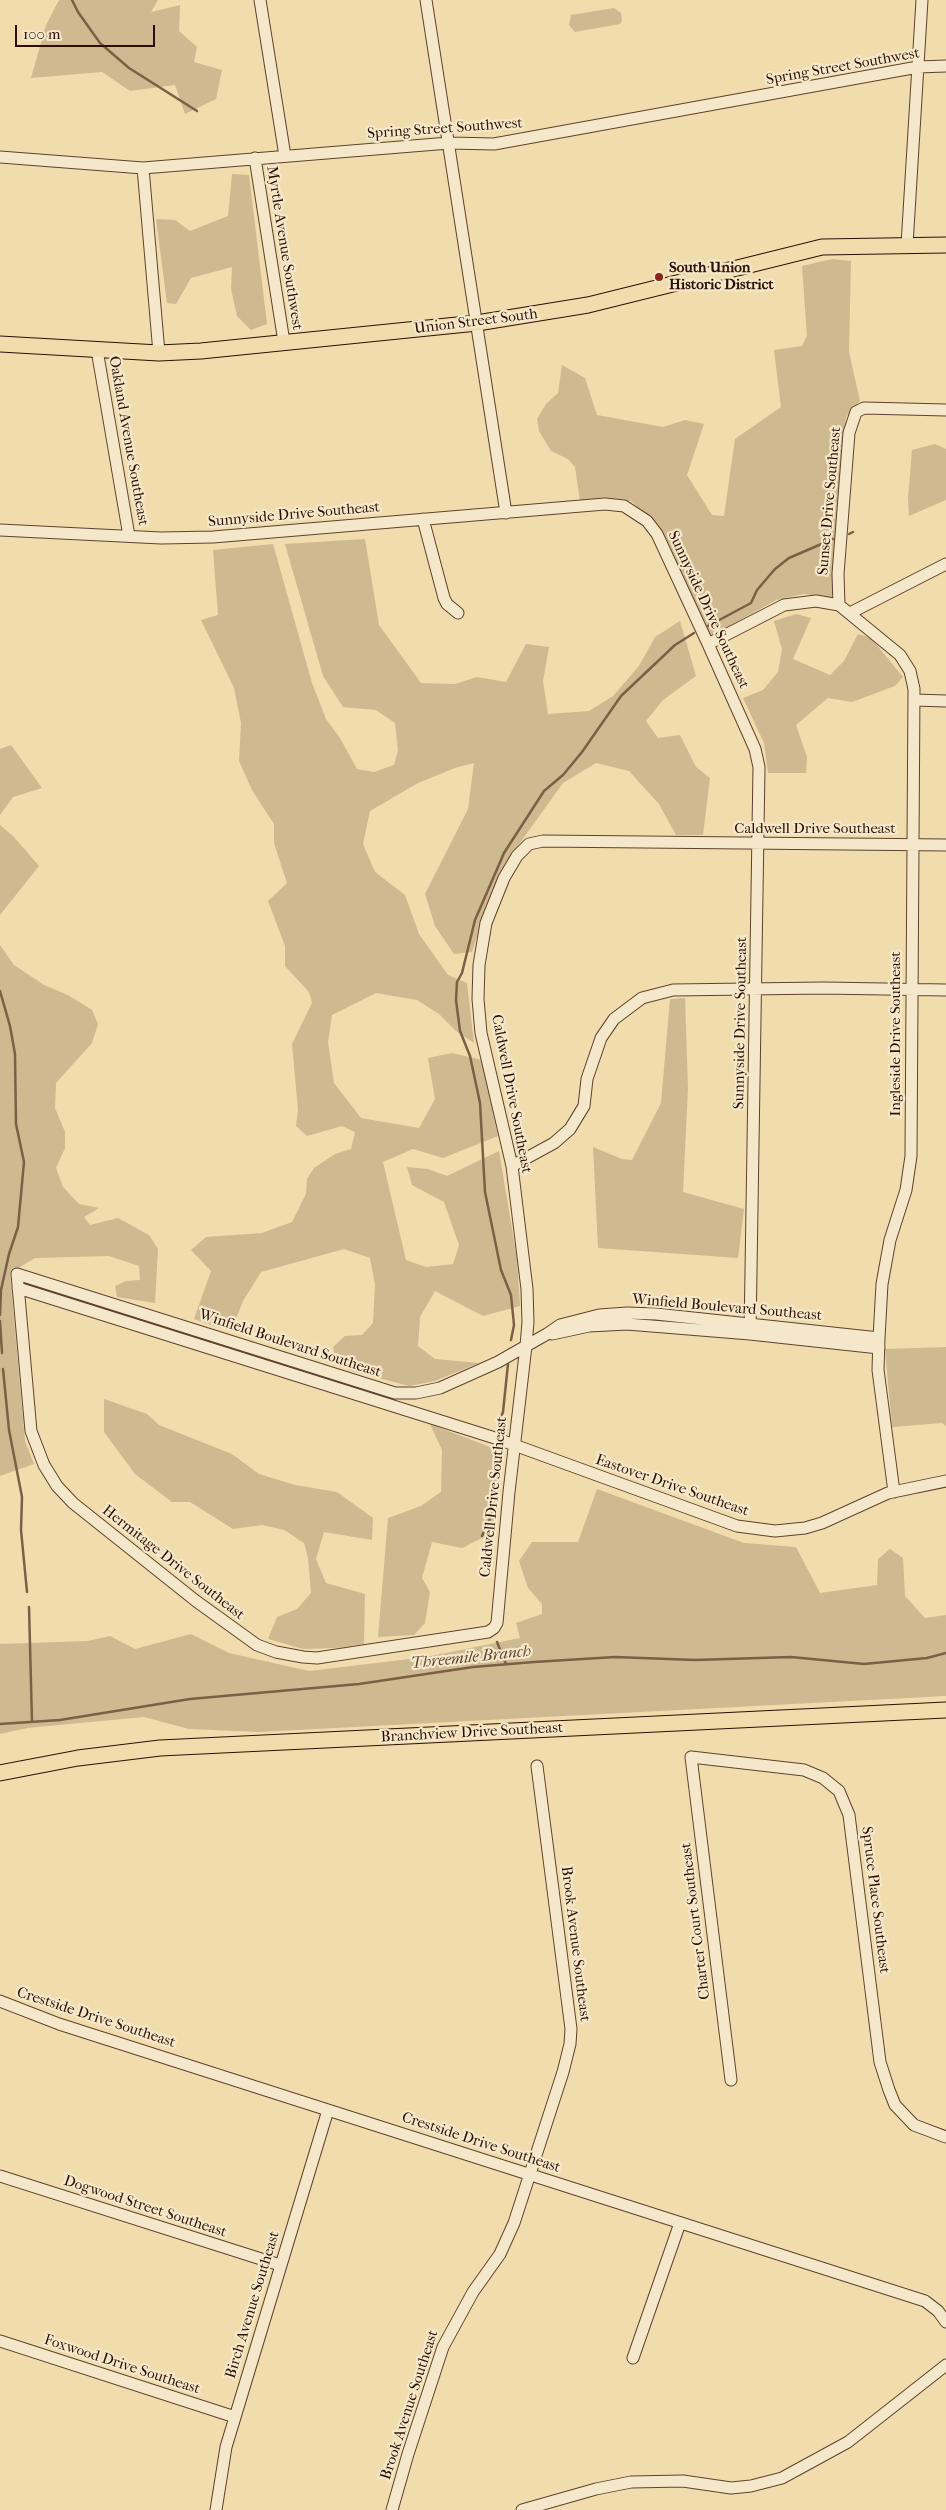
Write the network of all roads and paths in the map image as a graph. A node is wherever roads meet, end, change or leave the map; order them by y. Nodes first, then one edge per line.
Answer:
1 (260, 0) edge
2 (426, 0) edge
3 (922, 0) edge
4 (946, 66) edge
5 (918, 67) junction
6 (449, 143) junction
7 (285, 156) junction
8 (0, 157) edge
9 (255, 158) junction
10 (144, 168) junction
11 (907, 245) junction
12 (946, 245) edge
13 (477, 323) junction
14 (284, 342) junction
15 (0, 344) edge
16 (97, 350) junction
17 (159, 353) junction
18 (946, 410) edge
19 (506, 512) junction
20 (423, 519) junction
21 (0, 530) edge
22 (129, 536) junction
23 (946, 564) edge
24 (838, 600) junction
25 (850, 612) junction
26 (458, 613) dead end
27 (708, 644) junction
28 (914, 700) junction
29 (946, 701) edge
30 (759, 843) junction
31 (913, 844) junction
32 (946, 845) edge
33 (756, 988) junction
34 (912, 989) junction
35 (946, 990) edge
36 (512, 1166) junction
37 (17, 1274) joint
38 (18, 1288) junction
39 (750, 1329) junction
40 (879, 1343) junction
41 (526, 1346) junction
42 (391, 1405) joint
43 (514, 1445) junction
44 (946, 1481) edge
45 (894, 1492) junction
46 (494, 1628) joint
47 (946, 1710) edge
48 (692, 1757) joint
49 (537, 1766) dead end
50 (0, 1773) edge
51 (0, 2001) edge
52 (731, 2080) dead end
53 (328, 2110) junction
54 (946, 2137) edge
55 (529, 2175) junction
56 (0, 2176) edge
57 (680, 2223) junction
58 (280, 2265) junction
59 (946, 2322) edge
60 (0, 2341) edge
61 (633, 2358) dead end
62 (946, 2366) edge
63 (235, 2417) junction
64 (216, 2510) edge
65 (392, 2510) edge
66 (522, 2510) edge

1 - 7 street, Myrtle Avenue Southwest
2 - 6 street
3 - 5 street
4 - 5 street, Spring Street Southwest
5 - 6 street, Spring Street Southwest
5 - 11 street
6 - 7 street, Spring Street Southwest
6 - 13 street
7 - 9 street, Spring Street Southwest
8 - 10 street, Spring Street Southwest
9 - 10 street, Spring Street Southwest
9 - 14 street, Myrtle Avenue Southwest
10 - 17 street
11 - 12 main road, Union Street South
11 - 13 main road, Union Street South
13 - 14 main road, Union Street South
13 - 19 street
14 - 17 main road, Union Street South
15 - 16 main road, Union Street South
16 - 17 main road, Union Street South
16 - 22 street, Oakland Avenue Southeast
18 - 24 street, Sunset Drive Southeast
19 - 20 street, Sunnyside Drive Southeast
19 - 27 street, Sunnyside Drive Southeast
20 - 22 street, Sunnyside Drive Southeast
20 - 26 street
21 - 22 street, Sunnyside Drive Southeast
23 - 25 street
24 - 25 street, Ingleside Drive Southeast
24 - 27 street, Ingleside Drive Southeast
25 - 28 street, Ingleside Drive Southeast
27 - 30 street, Sunnyside Drive Southeast
28 - 29 street
28 - 31 street, Ingleside Drive Southeast
30 - 31 street, Caldwell Drive Southeast
30 - 33 street, Sunnyside Drive Southeast
30 - 36 street, Caldwell Drive Southeast
31 - 32 street, Caldwell Drive Southeast
31 - 34 street, Ingleside Drive Southeast
33 - 34 street
33 - 36 street
33 - 39 street, Sunnyside Drive Southeast
34 - 35 street
34 - 40 street, Ingleside Drive Southeast
36 - 41 street, Caldwell Drive Southeast
37 - 38 street, Hermitage Drive Southeast
37 - 41 street, Winfield Boulevard Southeast
38 - 42 street, Winfield Boulevard Southeast
38 - 46 street, Hermitage Drive Southeast
39 - 40 street, Winfield Boulevard Southeast
39 - 41 street, Winfield Boulevard Southeast
40 - 45 street, Ingleside Drive Southeast
41 - 43 street, Caldwell Drive Southeast
42 - 43 street, Eastover Drive Southeast
43 - 45 street, Eastover Drive Southeast
43 - 46 street, Caldwell Drive Southeast
44 - 45 street, Eastover Drive Southeast
47 - 50 main road, Branchview Drive Southeast
48 - 52 street, Charter Court Southeast
48 - 54 street, Spruce Place Southeast
49 - 55 street, Brook Avenue Southeast
51 - 53 street, Crestside Drive Southeast
53 - 55 street, Crestside Drive Southeast
53 - 58 street, Birch Avenue Southeast
55 - 57 street, Crestside Drive Southeast
55 - 65 street, Brook Avenue Southeast
56 - 58 street, Dogwood Street Southeast
57 - 59 street, Crestside Drive Southeast
57 - 61 street
58 - 63 street, Birch Avenue Southeast
60 - 63 street, Foxwood Drive Southeast
62 - 66 street
63 - 64 street, Birch Avenue Southeast

